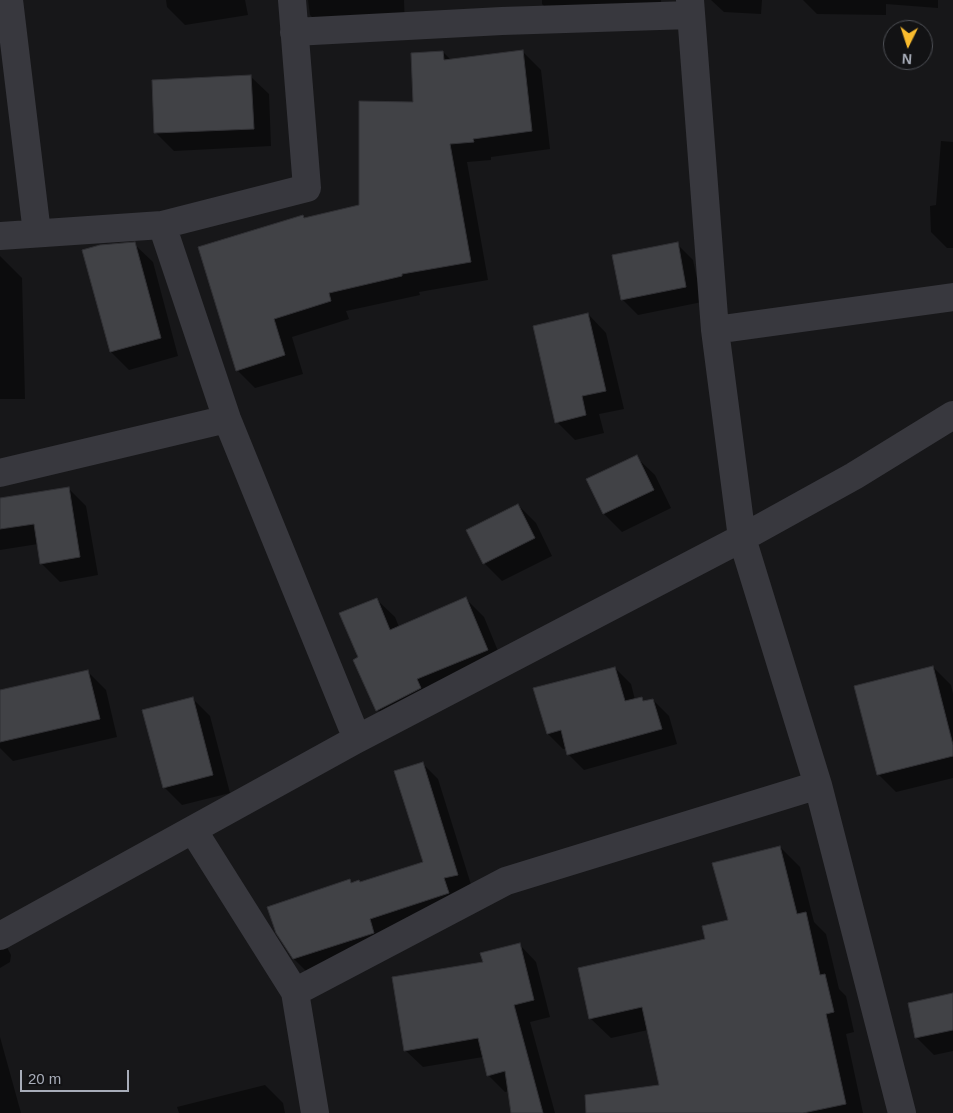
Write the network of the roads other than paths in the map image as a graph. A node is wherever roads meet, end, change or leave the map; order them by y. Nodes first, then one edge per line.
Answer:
1 (9, 0) edge
2 (292, 0) edge
3 (690, 7) edge
4 (294, 32) junction
5 (162, 225) junction
6 (37, 233) junction
7 (0, 236) edge
8 (953, 297) edge
9 (715, 330) junction
10 (953, 415) edge
11 (228, 419) junction
12 (0, 473) edge
13 (742, 538) junction
14 (357, 739) junction
15 (818, 785) junction
16 (193, 830) junction
17 (0, 936) edge
18 (295, 992) junction
19 (315, 1113) edge
20 (902, 1113) edge

1 - 6 street
2 - 4 street
3 - 4 street
3 - 9 street
4 - 5 street
5 - 6 street
5 - 11 street
6 - 7 street
8 - 9 street
9 - 13 street
10 - 13 street
11 - 12 street
11 - 14 street
13 - 14 street
13 - 15 street
14 - 16 street
15 - 18 street
15 - 20 street
16 - 17 street
16 - 18 street
18 - 19 street

